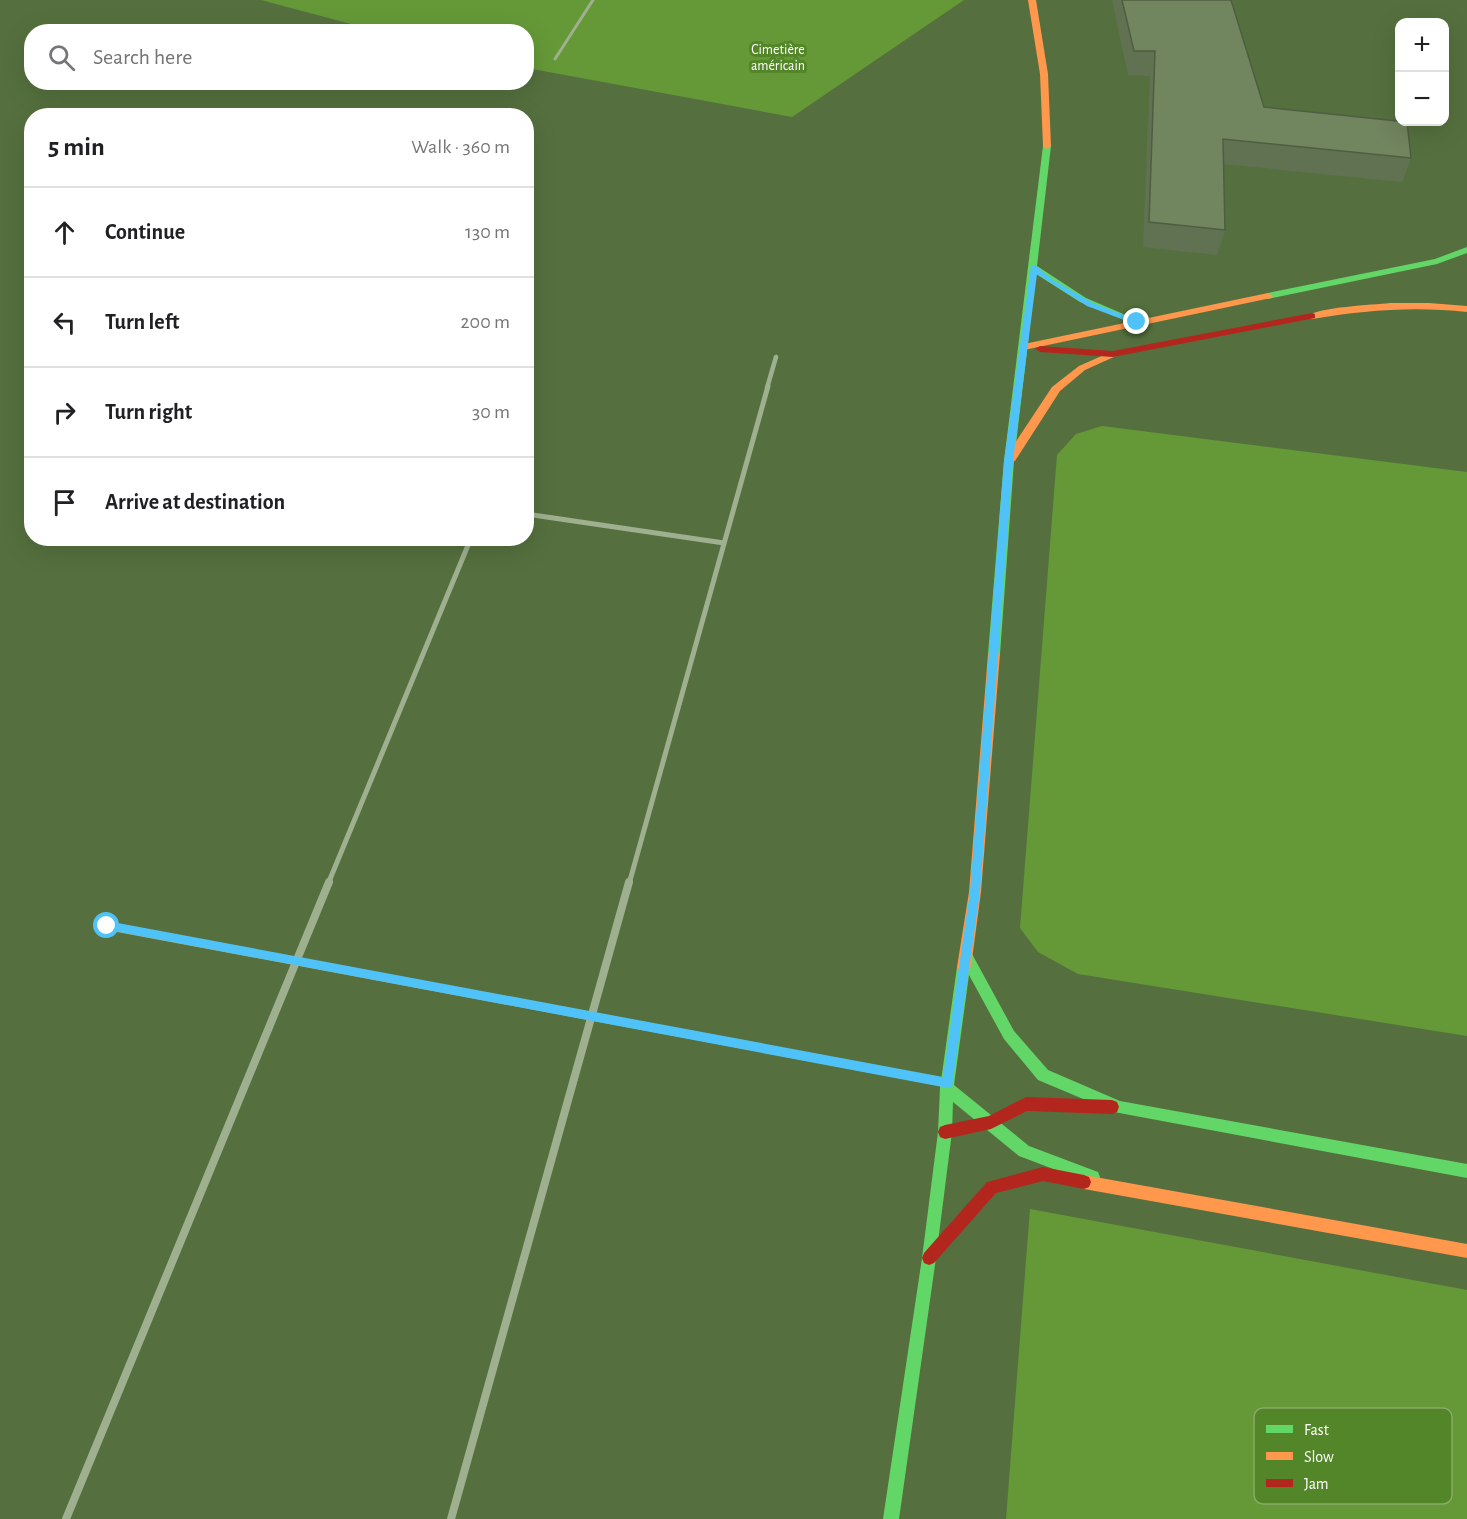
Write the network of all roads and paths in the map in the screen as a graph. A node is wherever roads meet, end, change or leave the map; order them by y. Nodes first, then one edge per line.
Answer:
1 (593, 0) edge
2 (1032, 0) edge
3 (555, 59) dead end
4 (1467, 250) edge
5 (1034, 268) junction
6 (1467, 309) edge
7 (1137, 322) junction
8 (1024, 347) junction
9 (1113, 354) junction
10 (776, 357) dead end
11 (1009, 461) junction
12 (534, 515) edge
13 (724, 543) junction
14 (468, 546) edge
15 (107, 926) dead end
16 (967, 958) junction
17 (296, 961) junction
18 (591, 1016) junction
19 (948, 1086) junction
20 (1119, 1107) junction
21 (991, 1122) junction
22 (945, 1132) junction
23 (1467, 1171) edge
24 (1120, 1188) junction
25 (1467, 1251) edge
26 (929, 1258) junction
27 (66, 1519) edge
28 (451, 1519) edge
29 (891, 1519) edge

1 - 3 lane
2 - 5 main road
4 - 7 main road
5 - 7 main road
5 - 8 main road
6 - 9 main road
7 - 8 main road
8 - 9 main road
8 - 11 main road
9 - 11 main road
10 - 13 street
11 - 16 main road
12 - 13 street
13 - 18 street
14 - 17 street
15 - 17 street
16 - 19 main road
16 - 20 main road
17 - 18 street
17 - 27 street
18 - 19 street
18 - 28 street
19 - 21 main road
19 - 22 main road
20 - 21 main road
20 - 23 main road
21 - 22 main road
21 - 24 main road
22 - 26 main road
24 - 25 main road
24 - 26 main road
26 - 29 main road

